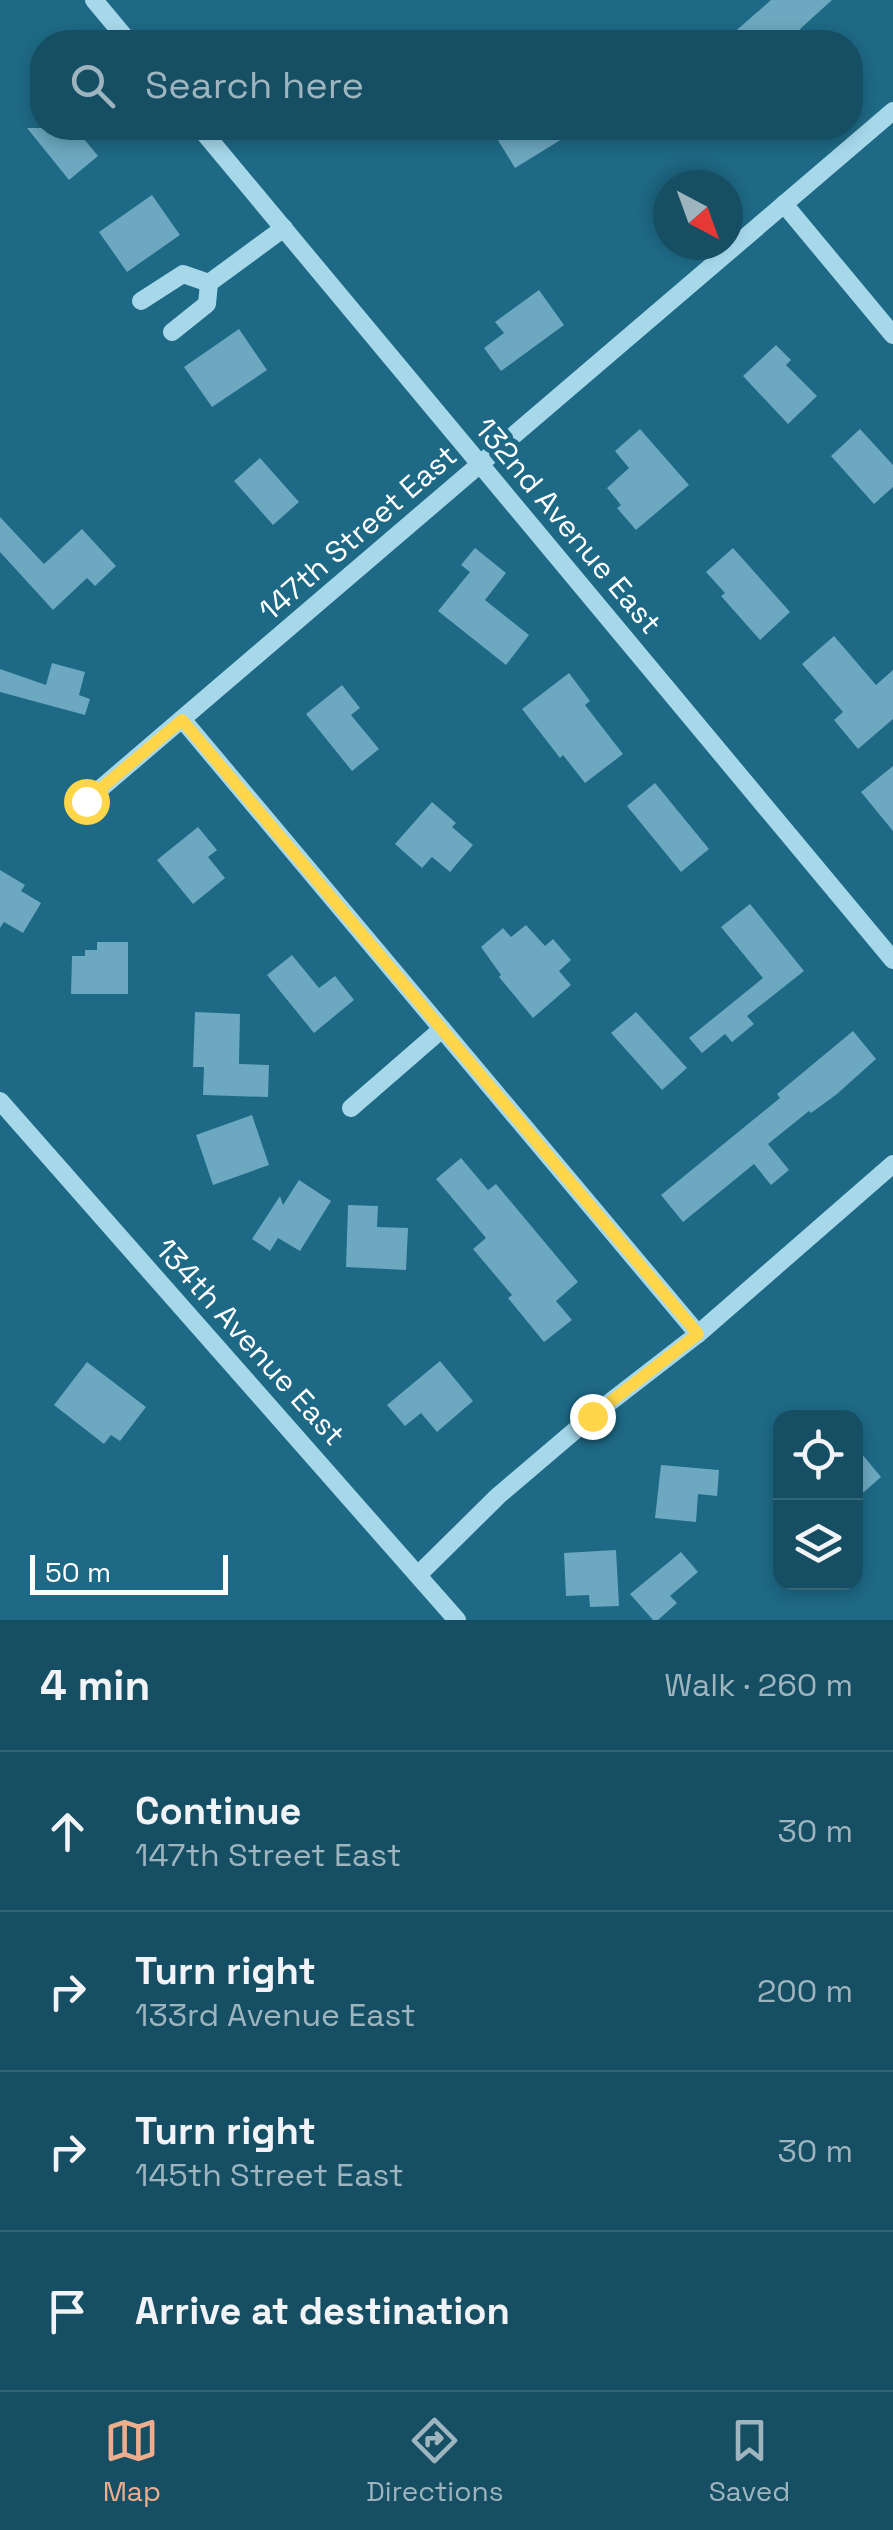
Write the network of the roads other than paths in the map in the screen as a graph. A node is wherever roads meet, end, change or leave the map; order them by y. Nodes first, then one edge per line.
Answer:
1 (94, 0) edge
2 (119, 30) edge
3 (893, 111) edge
4 (863, 137) edge
5 (210, 140) edge
6 (859, 140) edge
7 (784, 204) junction
8 (284, 228) junction
9 (209, 282) junction
10 (141, 301) dead end
11 (172, 332) dead end
12 (893, 335) edge
13 (481, 464) junction
14 (182, 720) junction
15 (86, 801) dead end
16 (893, 960) edge
17 (442, 1029) junction
18 (0, 1101) edge
19 (351, 1108) dead end
20 (893, 1164) edge
21 (698, 1334) junction
22 (418, 1574) junction
23 (457, 1620) edge

1 - 2 street
3 - 4 street, 147th Street East
5 - 8 street, 132nd Avenue East
6 - 7 street, 147th Street East
7 - 12 street
7 - 13 street, 147th Street East
8 - 9 street
8 - 13 street, 132nd Avenue East
9 - 10 street
9 - 11 street
13 - 14 street, 147th Street East
13 - 16 street, 132nd Avenue East
14 - 15 street, 147th Street East
14 - 17 street
17 - 19 street
17 - 21 street
18 - 22 street, 134th Avenue East
20 - 21 street
21 - 22 street
22 - 23 street, 134th Avenue East

